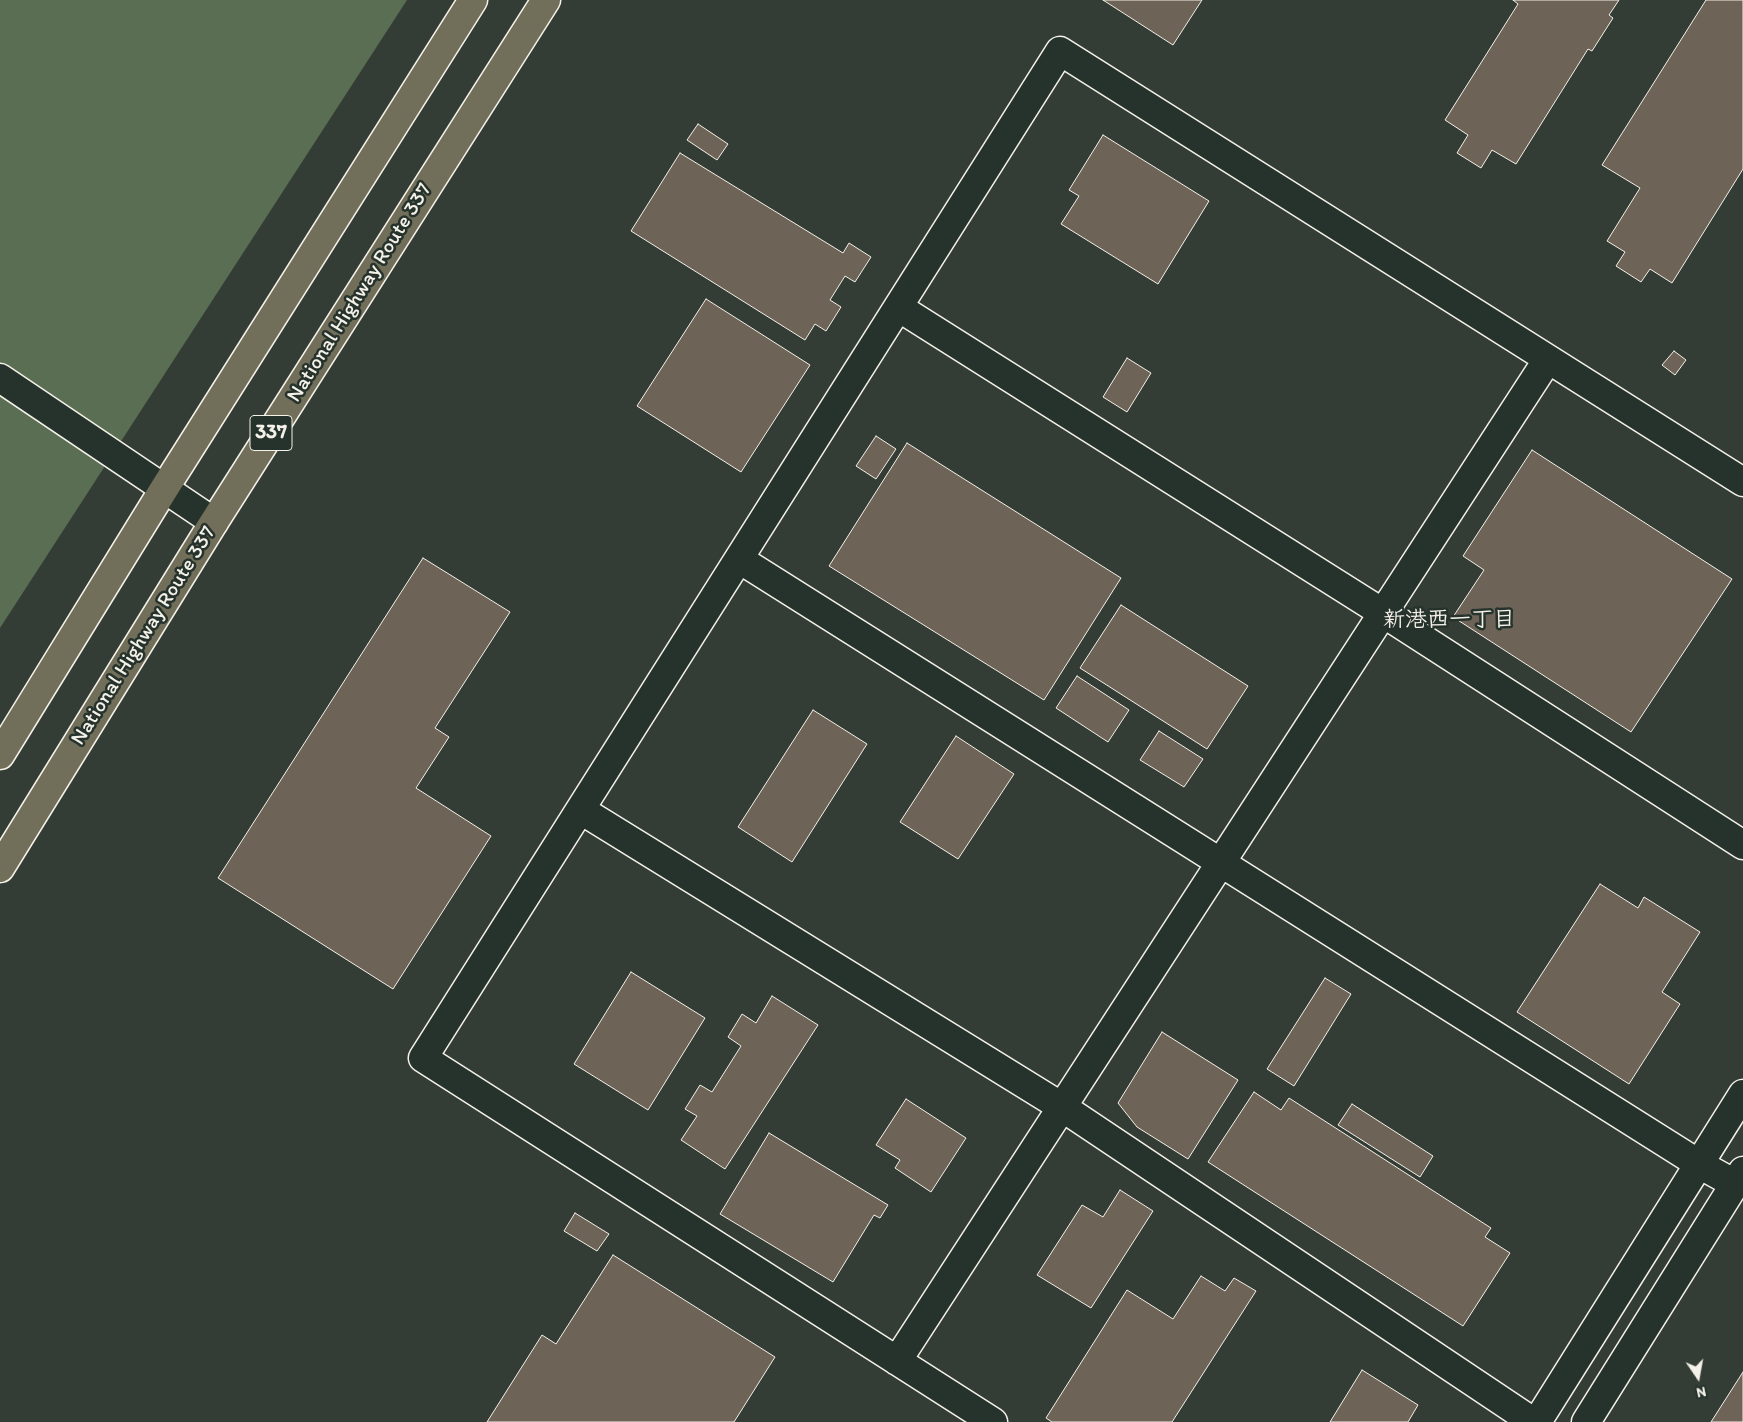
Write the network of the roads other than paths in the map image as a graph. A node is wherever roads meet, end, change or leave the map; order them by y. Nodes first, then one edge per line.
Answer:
1 (473, 0) edge
2 (546, 0) edge
3 (898, 307) junction
4 (1548, 359) junction
5 (0, 378) edge
6 (1743, 482) edge
7 (164, 489) junction
8 (214, 522) junction
9 (739, 559) junction
10 (1383, 613) junction
11 (0, 755) edge
12 (581, 810) junction
13 (1743, 845) edge
14 (1220, 864) junction
15 (0, 868) edge
16 (1743, 1094) edge
17 (1062, 1107) junction
18 (1699, 1164) junction
19 (1739, 1177) edge
20 (897, 1361) junction
21 (993, 1422) edge
22 (1533, 1422) edge
23 (1537, 1422) edge
24 (1586, 1422) edge

1 - 7 highway
2 - 8 highway, National Highway Route 337 / 337
3 - 4 street
3 - 9 street
3 - 10 street
4 - 6 street
4 - 10 street
5 - 7 street
7 - 8 street
7 - 11 highway
8 - 15 highway, National Highway Route 337 / 337
9 - 12 street
9 - 14 street
10 - 13 street
10 - 14 street
12 - 17 street
12 - 20 street
14 - 17 street
14 - 18 street
16 - 18 street
17 - 20 street
17 - 22 street
18 - 19 street
18 - 23 street
19 - 24 street
20 - 21 street

